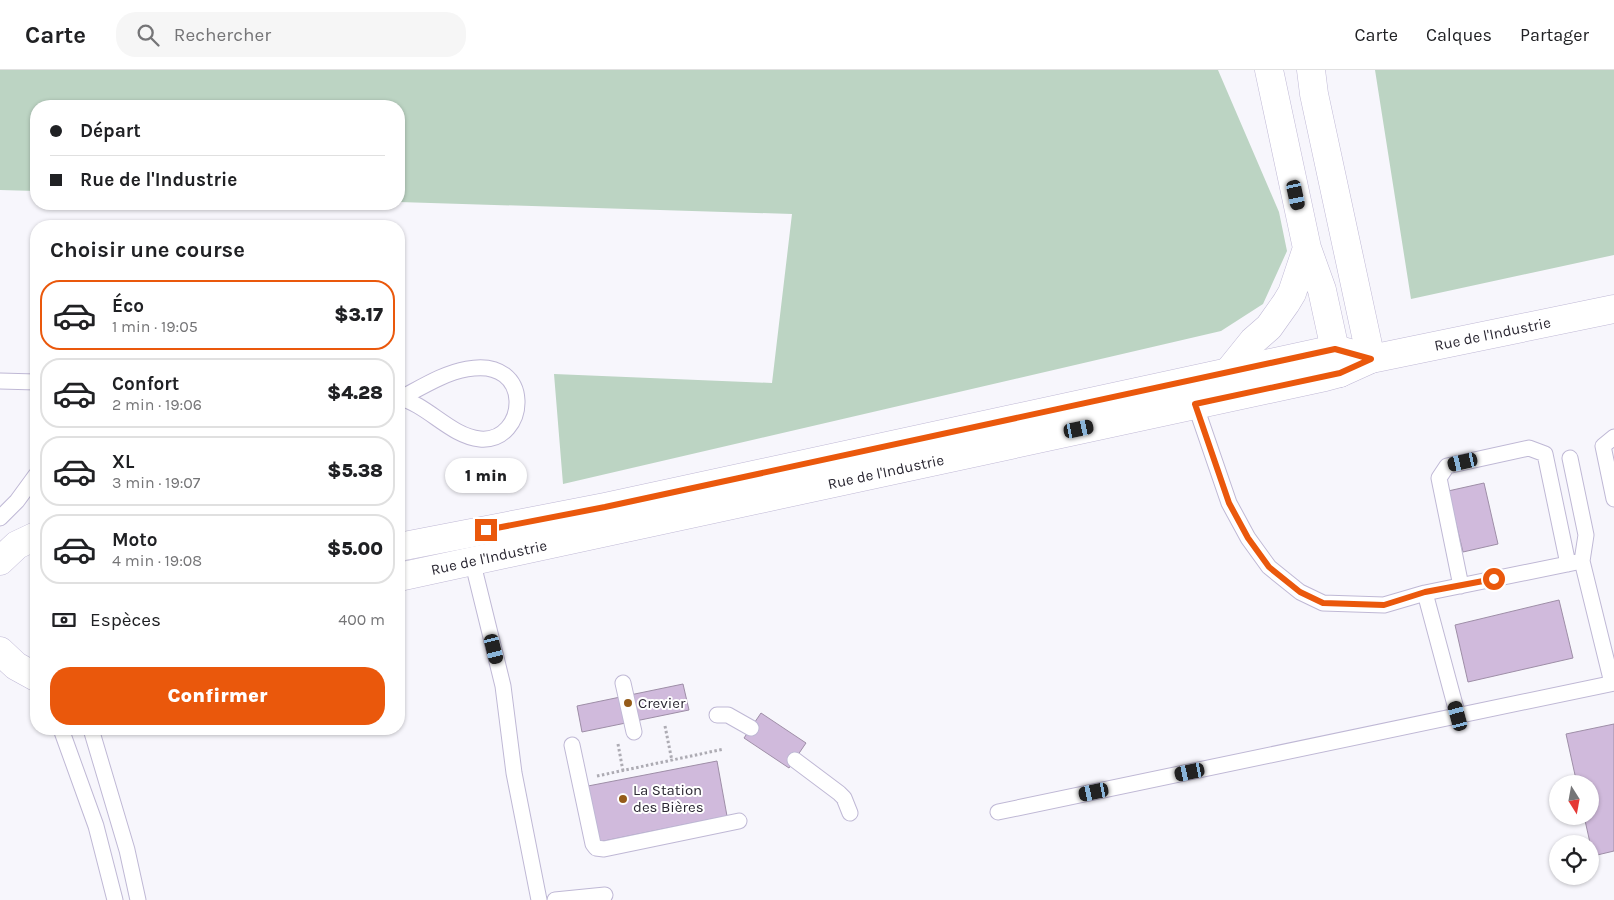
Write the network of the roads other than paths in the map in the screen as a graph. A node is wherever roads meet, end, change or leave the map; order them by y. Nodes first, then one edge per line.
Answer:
1 (1269, 70) edge
2 (1311, 70) edge
3 (1307, 248) junction
4 (1614, 309) edge
5 (1371, 359) junction
6 (1338, 361) junction
7 (1228, 372) junction
8 (0, 381) edge
9 (30, 382) edge
10 (405, 396) edge
11 (405, 401) edge
12 (1195, 404) junction
13 (1614, 437) edge
14 (1570, 458) dead end
15 (30, 483) edge
16 (1614, 499) edge
17 (0, 518) edge
18 (30, 539) edge
19 (405, 545) edge
20 (3, 556) edge
21 (472, 560) junction
22 (1575, 563) junction
23 (405, 576) edge
24 (1462, 586) junction
25 (1425, 592) junction
26 (0, 651) edge
27 (30, 676) edge
28 (623, 682) dead end
29 (1613, 683) edge
30 (717, 716) dead end
31 (1458, 716) junction
32 (751, 728) dead end
33 (634, 732) dead end
34 (63, 735) edge
35 (93, 735) edge
36 (572, 745) dead end
37 (795, 760) dead end
38 (998, 812) dead end
39 (850, 813) dead end
40 (739, 822) dead end
41 (605, 895) dead end
42 (114, 900) edge
43 (138, 900) edge
44 (539, 900) edge
45 (555, 900) edge

1 - 3 main road
2 - 5 main road
3 - 6 main road
3 - 7 main road
4 - 5 main road, Rue de l'Industrie
5 - 6 main road, Rue de l'Industrie
6 - 7 main road, Rue de l'Industrie
6 - 12 main road, Rue de l'Industrie
7 - 19 main road, Rue de l'Industrie
8 - 9 lane
10 - 11 lane
12 - 21 main road, Rue de l'Industrie
12 - 25 lane
13 - 16 lane
14 - 22 lane
15 - 17 lane
18 - 20 main road
21 - 23 main road, Rue de l'Industrie
21 - 44 lane
22 - 24 lane
22 - 24 lane
22 - 29 lane
24 - 25 lane
25 - 31 lane
26 - 27 main road
28 - 33 lane
29 - 31 lane
30 - 32 lane
31 - 38 lane
34 - 42 lane
35 - 43 lane
36 - 40 lane
37 - 39 lane
41 - 45 lane

